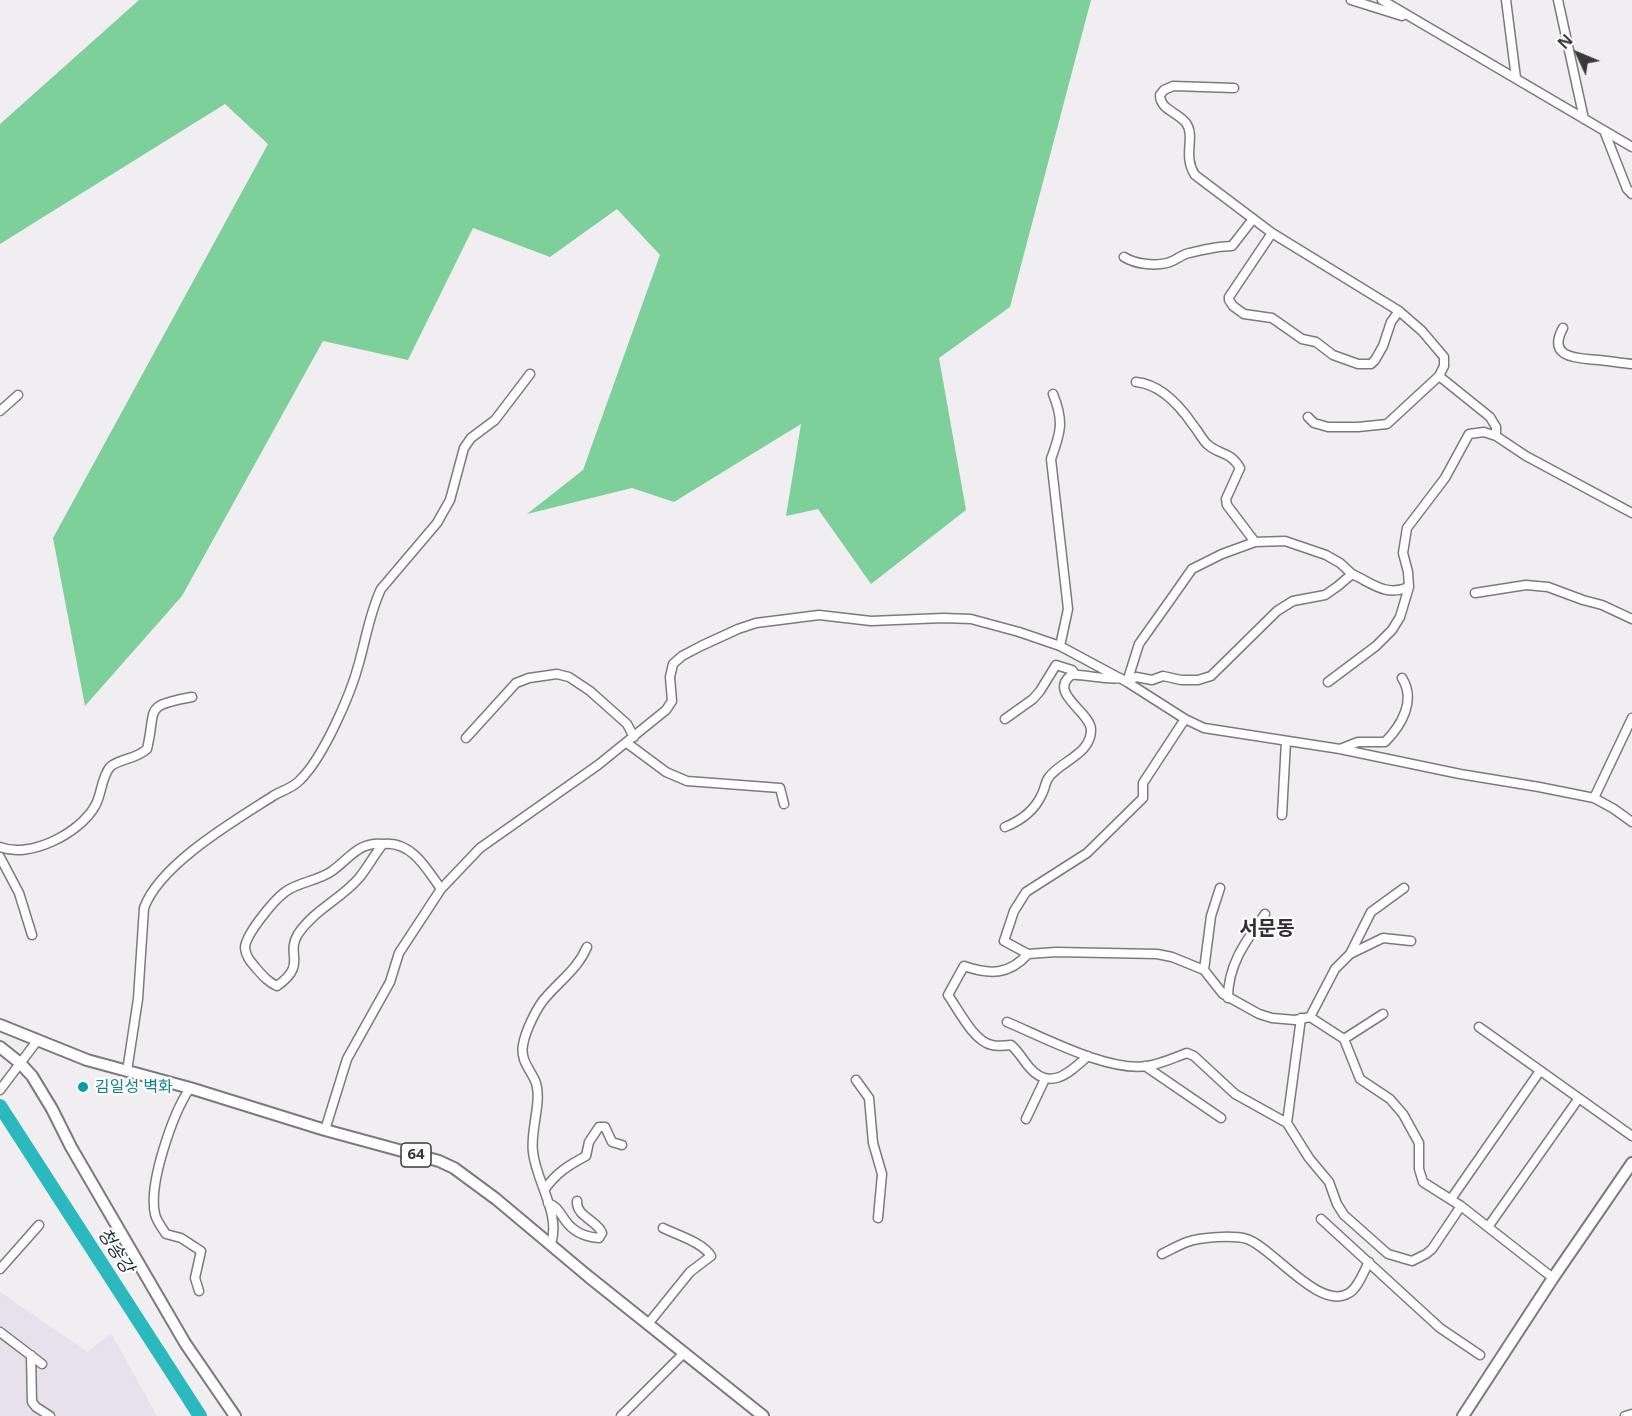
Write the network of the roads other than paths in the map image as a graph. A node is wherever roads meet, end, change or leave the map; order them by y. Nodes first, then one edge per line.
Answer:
1 (1351, 0) edge
2 (1382, 0) edge
3 (1506, 0) edge
4 (1558, 0) edge
5 (1417, 20) junction
6 (1516, 78) junction
7 (1234, 87) dead end
8 (1584, 118) junction
9 (1605, 133) junction
10 (1632, 147) edge
11 (1632, 194) edge
12 (1253, 219) junction
13 (1272, 233) junction
14 (1124, 257) dead end
15 (1399, 311) junction
16 (1563, 328) dead end
17 (1632, 364) edge
18 (530, 374) dead end
19 (1439, 376) junction
20 (1136, 382) dead end
21 (1053, 394) dead end
22 (18, 395) dead end
23 (0, 411) edge
24 (1308, 417) dead end
25 (1496, 436) junction
26 (1632, 513) edge
27 (1255, 542) junction
28 (1352, 574) junction
29 (1409, 587) junction
30 (1475, 593) dead end
31 (1632, 619) edge
32 (1060, 646) junction
33 (1075, 674) junction
34 (1402, 678) dead end
35 (1123, 680) junction
36 (1328, 682) dead end
37 (192, 697) dead end
38 (1632, 718) edge
39 (1005, 719) dead end
40 (1185, 719) junction
41 (466, 738) dead end
42 (630, 740) junction
43 (1286, 741) junction
44 (1340, 749) junction
45 (1594, 798) junction
46 (784, 804) dead end
47 (1282, 815) dead end
48 (1632, 822) edge
49 (1005, 827) dead end
50 (383, 844) junction
51 (0, 847) edge
52 (0, 857) edge
53 (1220, 888) dead end
54 (1404, 888) dead end
55 (441, 889) junction
56 (1264, 914) dead end
57 (32, 935) dead end
58 (1411, 941) dead end
59 (587, 947) dead end
60 (1028, 954) junction
61 (1350, 954) junction
62 (1204, 970) junction
63 (1228, 998) junction
64 (1383, 1014) dead end
65 (1306, 1018) junction
66 (1007, 1022) dead end
67 (0, 1025) edge
68 (1479, 1027) dead end
69 (1344, 1039) junction
70 (37, 1041) junction
71 (0, 1047) edge
72 (1088, 1056) junction
73 (1145, 1066) junction
74 (17, 1067) junction
75 (127, 1071) junction
76 (1540, 1071) junction
77 (1045, 1079) junction
78 (856, 1080) dead end
79 (190, 1088) junction
80 (0, 1090) edge
81 (1579, 1098) junction
82 (1221, 1118) dead end
83 (1026, 1119) dead end
84 (1287, 1123) junction
85 (325, 1130) junction
86 (1632, 1136) edge
87 (622, 1145) dead end
88 (1632, 1163) edge
89 (545, 1189) junction
90 (1451, 1199) junction
91 (577, 1201) dead end
92 (548, 1203) junction
93 (1461, 1206) junction
94 (878, 1218) dead end
95 (1321, 1219) dead end
96 (39, 1225) dead end
97 (1488, 1227) junction
98 (663, 1228) dead end
99 (551, 1244) junction
100 (1162, 1254) dead end
101 (1369, 1262) junction
102 (0, 1269) edge
103 (1553, 1278) junction
104 (199, 1291) dead end
105 (648, 1324) junction
106 (0, 1332) edge
107 (684, 1353) junction
108 (31, 1355) junction
109 (1480, 1355) dead end
110 (42, 1364) dead end
111 (50, 1416) edge
112 (235, 1416) edge
113 (621, 1416) edge
114 (763, 1416) edge
115 (1463, 1416) edge

1 - 5 street
2 - 5 street
3 - 6 street
4 - 8 street
5 - 6 street
6 - 8 street
7 - 12 street
8 - 9 street
9 - 10 street
9 - 11 street
12 - 13 street
12 - 14 street
13 - 15 street
13 - 15 street
15 - 19 street
16 - 17 street
18 - 75 street
19 - 24 street
19 - 25 street
20 - 27 street
21 - 32 street
22 - 23 street
25 - 26 street
25 - 29 street
27 - 28 street
27 - 35 street
28 - 29 street
28 - 35 street
29 - 36 street
30 - 31 street
32 - 35 street
32 - 42 street
33 - 35 street
33 - 39 street
33 - 49 street
34 - 44 street
35 - 40 street
37 - 51 street
38 - 45 street
40 - 43 street
40 - 60 street
41 - 42 street
42 - 46 street
42 - 55 street
43 - 44 street
43 - 47 street
44 - 45 street
45 - 48 street
50 - 50 street
50 - 55 street
52 - 57 street
53 - 62 street
54 - 61 street
55 - 85 street
56 - 63 street
58 - 61 street
59 - 89 street
60 - 62 street
60 - 77 street
61 - 65 street
62 - 63 street
63 - 65 street
64 - 69 street
65 - 69 street
65 - 84 street
66 - 72 street
67 - 70 main road, 64
68 - 76 street
69 - 90 street
70 - 74 street
70 - 75 main road, 64
71 - 74 main road
72 - 73 street
72 - 77 street
73 - 82 street
73 - 84 street
74 - 80 street
74 - 112 main road
75 - 79 main road, 64
76 - 81 street
76 - 90 street
77 - 83 street
78 - 94 street
79 - 85 main road, 64
79 - 104 street
81 - 86 street
81 - 97 street
84 - 93 street
85 - 99 main road, 64
87 - 89 street
88 - 103 main road
89 - 92 street
90 - 93 street
91 - 92 street
92 - 99 street
93 - 97 street
95 - 101 street
96 - 102 street
97 - 103 street
98 - 105 street
99 - 105 main road, 64
100 - 101 street
101 - 109 street
103 - 115 main road
105 - 107 main road, 64
106 - 108 street
107 - 113 street
107 - 114 main road, 64
108 - 110 street
108 - 111 street

